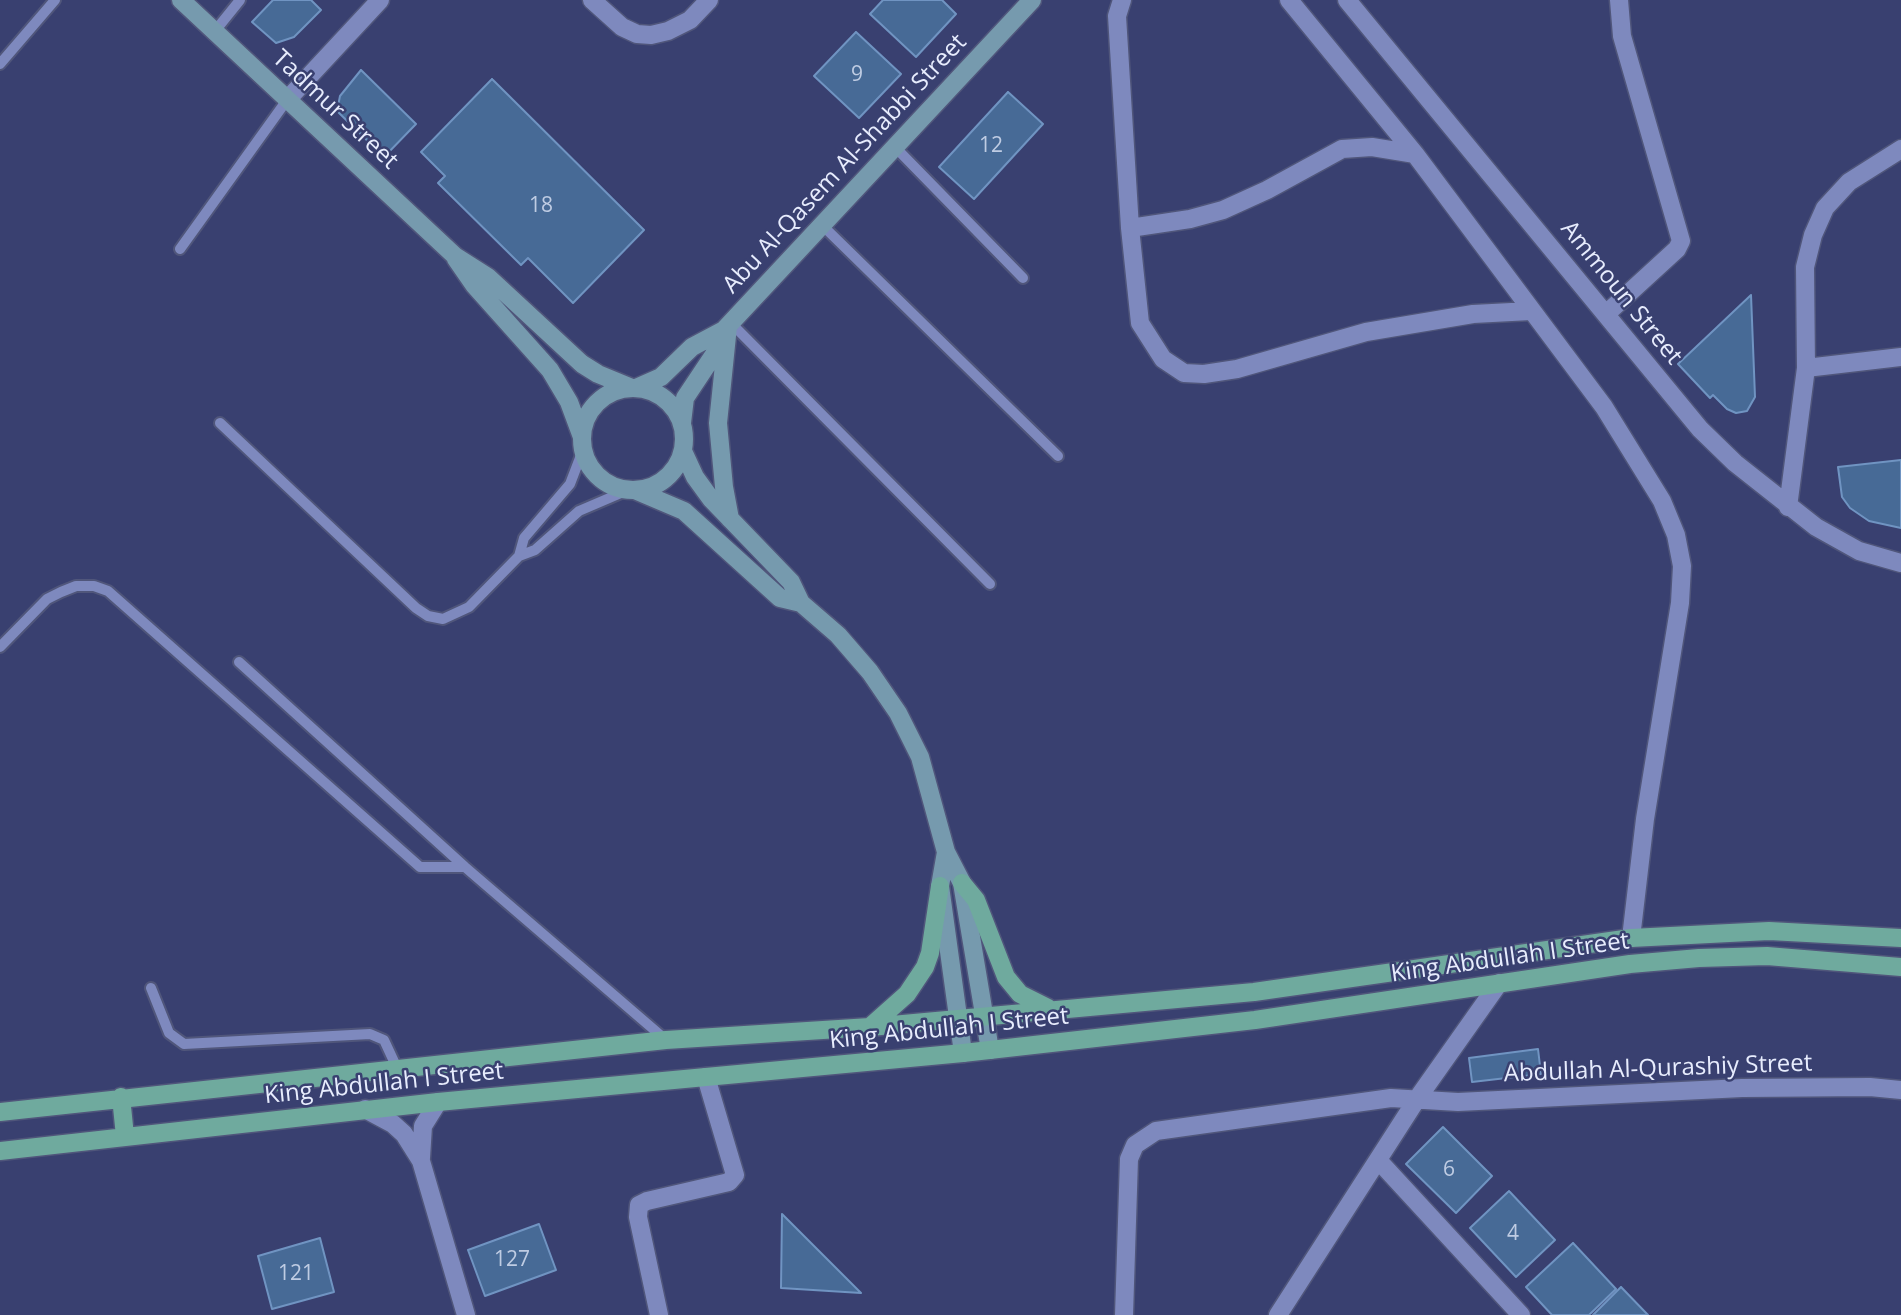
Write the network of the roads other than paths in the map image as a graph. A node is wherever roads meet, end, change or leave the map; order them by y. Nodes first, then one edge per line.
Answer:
1 (55, 0) edge
2 (181, 0) edge
3 (240, 0) edge
4 (380, 0) edge
5 (592, 0) edge
6 (709, 0) edge
7 (1031, 0) edge
8 (1122, 0) edge
9 (1289, 0) edge
10 (1348, 0) edge
11 (1619, 0) edge
12 (215, 31) junction
13 (0, 64) edge
14 (287, 100) junction
15 (895, 146) junction
16 (1901, 149) edge
17 (1415, 154) junction
18 (822, 225) junction
19 (1130, 228) junction
20 (180, 249) dead end
21 (455, 256) junction
22 (1023, 278) dead end
23 (1531, 311) junction
24 (1606, 314) junction
25 (727, 326) junction
26 (1901, 357) edge
27 (1806, 368) junction
28 (634, 388) junction
29 (681, 422) junction
30 (220, 423) dead end
31 (583, 444) junction
32 (683, 451) junction
33 (1058, 456) dead end
34 (631, 490) junction
35 (1788, 507) junction
36 (730, 519) junction
37 (519, 556) junction
38 (1901, 563) edge
39 (990, 584) dead end
40 (801, 603) junction
41 (0, 647) edge
42 (239, 662) dead end
43 (946, 852) junction
44 (465, 867) junction
45 (962, 883) junction
46 (940, 886) junction
47 (1631, 938) junction
48 (1901, 938) edge
49 (1630, 964) junction
50 (1901, 967) edge
51 (1499, 983) junction
52 (151, 988) dead end
53 (1051, 1009) junction
54 (984, 1015) junction
55 (958, 1018) junction
56 (870, 1027) junction
57 (666, 1041) junction
58 (989, 1050) junction
59 (963, 1053) junction
60 (397, 1068) junction
61 (706, 1077) junction
62 (1901, 1090) edge
63 (121, 1097) junction
64 (1417, 1099) junction
65 (438, 1101) junction
66 (365, 1109) junction
67 (0, 1112) edge
68 (125, 1136) junction
69 (0, 1151) edge
70 (1378, 1160) junction
71 (421, 1161) junction
72 (467, 1315) edge
73 (659, 1315) edge
74 (1124, 1315) edge
75 (1278, 1315) edge
76 (1521, 1315) edge

1 - 13 lane
2 - 12 street, Tadmur Street
3 - 12 lane
4 - 14 street
5 - 6 street
7 - 15 street, Abu Al-Qasem Al-Shabbi Street
8 - 19 street
9 - 17 street
10 - 24 street, Ammoun Street
11 - 24 street
12 - 14 street, Tadmur Street
14 - 20 lane
14 - 21 street, Tadmur Street
15 - 18 street, Abu Al-Qasem Al-Shabbi Street
15 - 22 lane
16 - 27 street
17 - 19 street
17 - 23 street
18 - 25 street, Abu Al-Qasem Al-Shabbi Street
18 - 33 lane
19 - 23 street
21 - 28 street, Tadmur Street
21 - 31 street, Tadmur Street
23 - 47 street
24 - 35 street, Ammoun Street
25 - 28 street, Abu Al-Qasem Al-Shabbi Street
25 - 29 street, Abu Al-Qasem Al-Shabbi Street
25 - 36 street
25 - 39 lane
26 - 27 street
27 - 35 street
28 - 29 street
28 - 31 street
29 - 32 street
30 - 37 lane
31 - 34 street
31 - 37 lane
32 - 34 street
32 - 36 street
34 - 37 lane
34 - 40 street
35 - 38 street, Ammoun Street
36 - 40 street
40 - 43 street
41 - 44 lane
42 - 44 lane
43 - 45 street
43 - 46 street
44 - 57 lane
45 - 53 main road
45 - 54 street
46 - 55 street
46 - 56 main road
47 - 48 main road, King Abdullah I Street
47 - 49 main road
47 - 53 main road, King Abdullah I Street
49 - 50 main road, King Abdullah I Street
49 - 51 main road, King Abdullah I Street
51 - 58 main road, King Abdullah I Street
51 - 64 street
52 - 60 lane
53 - 54 main road, King Abdullah I Street
54 - 55 main road, King Abdullah I Street
54 - 58 street
55 - 56 main road, King Abdullah I Street
55 - 59 street
56 - 57 main road, King Abdullah I Street
57 - 60 main road, King Abdullah I Street
58 - 59 main road, King Abdullah I Street
59 - 61 main road, King Abdullah I Street
60 - 63 main road, King Abdullah I Street
61 - 65 main road, King Abdullah I Street
61 - 73 street
62 - 64 street, Abdullah Al-Qurashiy Street
63 - 67 main road, King Abdullah I Street
63 - 68 main road
64 - 70 street
64 - 74 street, Abdullah Al-Qurashiy Street
65 - 66 main road, King Abdullah I Street
65 - 71 street
66 - 68 main road, King Abdullah I Street
66 - 71 street
68 - 69 main road, King Abdullah I Street
70 - 75 street
70 - 76 street
71 - 72 street

